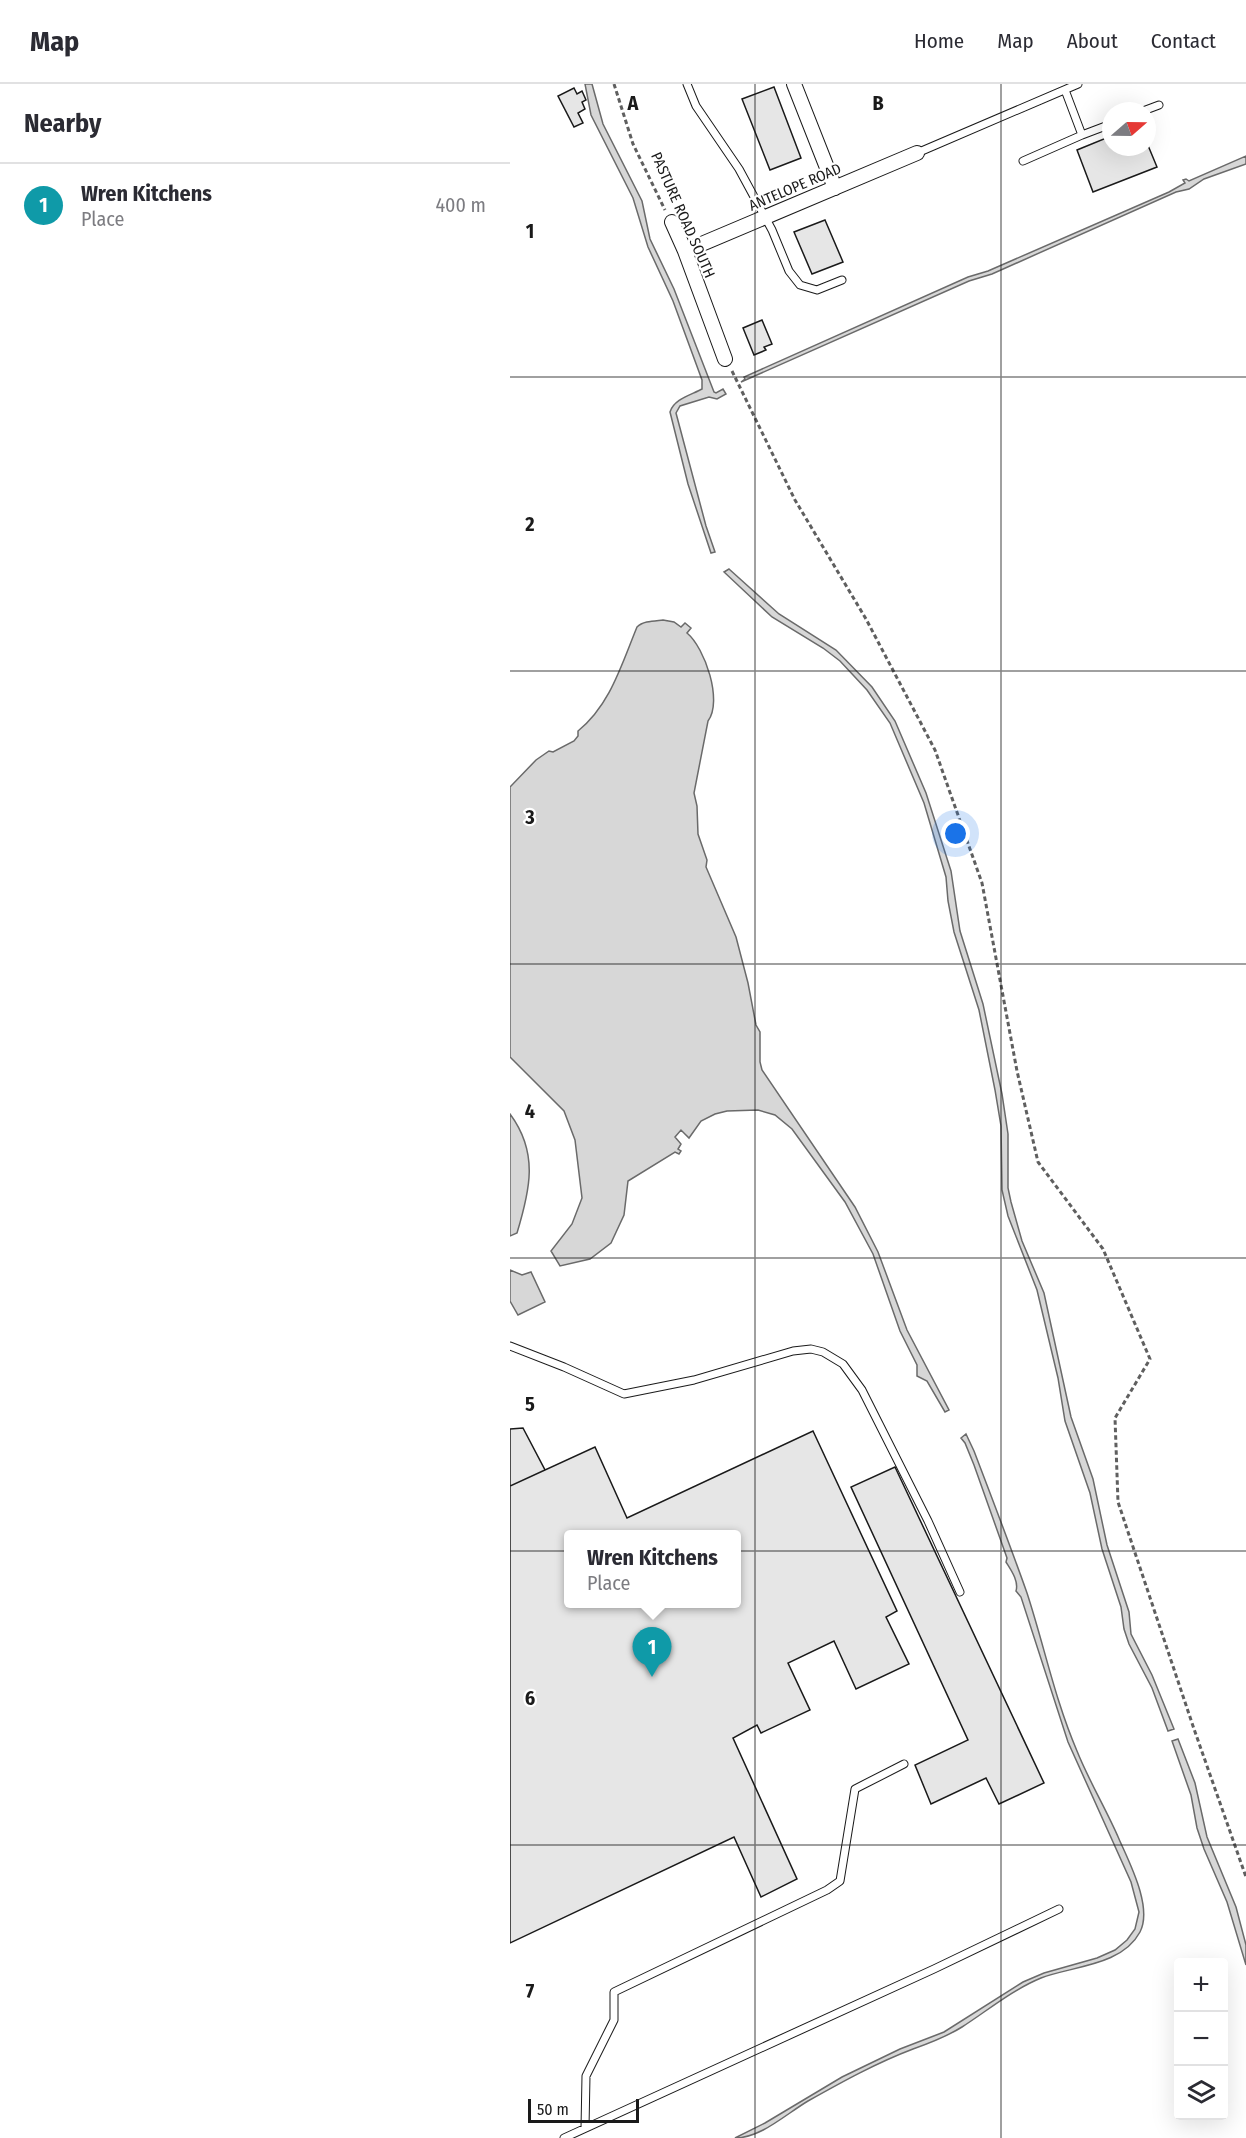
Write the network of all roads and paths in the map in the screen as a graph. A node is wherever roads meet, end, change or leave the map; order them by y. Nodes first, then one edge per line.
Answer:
1 (614, 84) edge
2 (687, 84) edge
3 (794, 84) edge
4 (1078, 84) edge
5 (1065, 90) junction
6 (1159, 105) dead end
7 (1156, 106) edge
8 (1102, 127) edge
9 (1082, 135) junction
10 (917, 153) joint
11 (1023, 161) dead end
12 (835, 188) junction
13 (765, 217) junction
14 (672, 222) joint
15 (685, 251) junction
16 (842, 280) dead end
17 (725, 359) joint
18 (510, 1346) edge
19 (960, 1592) dead end
20 (904, 1764) dead end
21 (1246, 1877) edge
22 (1059, 1909) dead end
23 (585, 2128) junction
24 (564, 2138) edge

1 - 14 path, PASTURE ROAD SOUTH
2 - 13 lane
3 - 12 street
4 - 5 lane
5 - 9 lane
5 - 10 lane
6 - 7 lane
8 - 9 lane
9 - 11 lane
10 - 12 street, ANTELOPE ROAD
12 - 13 street, ANTELOPE ROAD
13 - 15 street, ANTELOPE ROAD
13 - 16 lane
14 - 15 street, PASTURE ROAD SOUTH
15 - 17 street, PASTURE ROAD SOUTH
17 - 21 path
18 - 19 lane
20 - 23 lane
22 - 23 lane
23 - 24 lane

